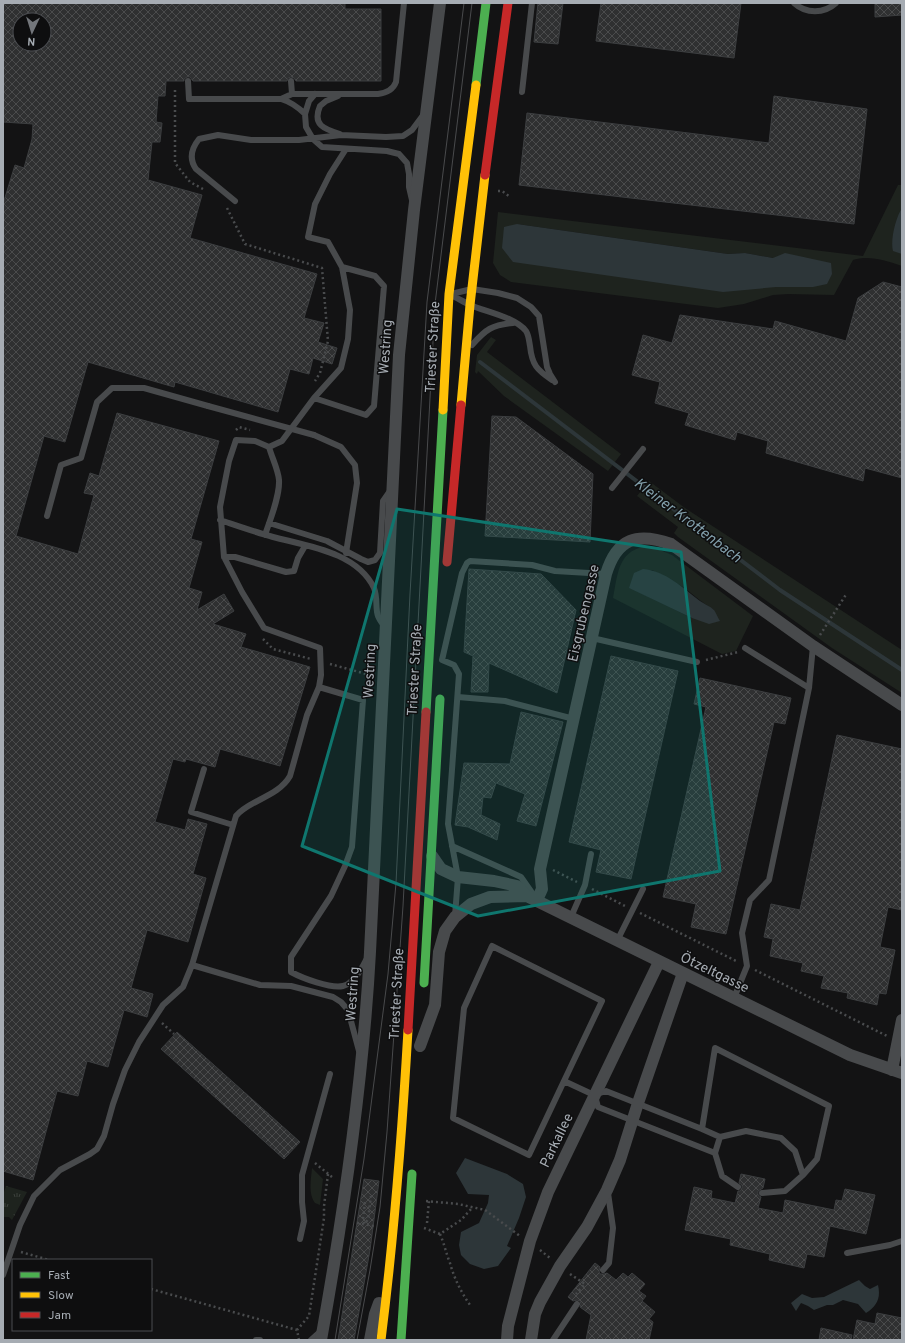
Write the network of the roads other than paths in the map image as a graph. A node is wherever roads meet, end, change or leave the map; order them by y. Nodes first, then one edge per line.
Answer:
1 (404, 3) edge
2 (440, 3) edge
3 (486, 3) edge
4 (508, 3) edge
5 (512, 3) edge
6 (532, 3) edge
7 (794, 3) edge
8 (836, 3) edge
9 (506, 21) junction
10 (188, 81) dead end
11 (291, 81) dead end
12 (522, 92) dead end
13 (292, 94) junction
14 (315, 94) junction
15 (341, 94) junction
16 (281, 99) junction
17 (427, 109) junction
18 (305, 114) junction
19 (341, 135) junction
20 (313, 139) junction
21 (346, 149) junction
22 (235, 201) dead end
23 (414, 210) junction
24 (342, 267) junction
25 (472, 289) junction
26 (450, 294) junction
27 (470, 305) junction
28 (515, 323) junction
29 (466, 352) junction
30 (314, 398) junction
31 (269, 447) junction
32 (643, 449) dead end
33 (394, 486) junction
34 (612, 488) dead end
35 (47, 516) dead end
36 (220, 520) junction
37 (269, 523) junction
38 (265, 535) junction
39 (305, 546) junction
40 (347, 551) junction
41 (224, 557) junction
42 (344, 558) junction
43 (447, 573) dead end
44 (606, 574) junction
45 (445, 609) dead end
46 (386, 630) junction
47 (592, 638) junction
48 (815, 642) junction
49 (745, 648) road end
50 (696, 662) road end
51 (442, 664) junction
52 (319, 687) junction
53 (809, 688) junction
54 (440, 691) dead end
55 (458, 697) junction
56 (902, 705) edge
57 (574, 719) junction
58 (204, 769) dead end
59 (233, 825) junction
60 (452, 846) junction
61 (591, 854) dead end
62 (432, 856) junction
63 (458, 877) junction
64 (643, 889) dead end
65 (532, 898) junction
66 (454, 917) junction
67 (571, 917) junction
68 (617, 940) junction
69 (370, 952) junction
70 (659, 962) junction
71 (192, 965) junction
72 (683, 973) junction
73 (423, 991) dead end
74 (734, 998) junction
75 (422, 1014) dead end
76 (902, 1020) edge
77 (420, 1050) joint
78 (362, 1060) junction
79 (897, 1072) edge
80 (330, 1074) dead end
81 (564, 1081) junction
82 (594, 1094) junction
83 (638, 1103) junction
84 (633, 1120) junction
85 (702, 1129) junction
86 (720, 1137) junction
87 (715, 1153) junction
88 (412, 1167) dead end
89 (802, 1175) junction
90 (738, 1188) dead end
91 (607, 1190) junction
92 (762, 1193) dead end
93 (300, 1239) dead end
94 (902, 1241) edge
95 (847, 1253) dead end
96 (603, 1270) dead end
97 (3, 1275) edge
98 (389, 1277) junction
99 (577, 1304) dead end
100 (322, 1335) edge
101 (311, 1340) edge
102 (370, 1340) edge
103 (381, 1340) edge
104 (401, 1340) edge
105 (507, 1340) edge
106 (531, 1340) edge
107 (553, 1340) edge

1 - 15 lane
2 - 17 street, Westring
3 - 26 main road, Triester Straße
4 - 9 main road
5 - 9 lane
6 - 12 lane
7 - 8 lane
9 - 25 main road
10 - 16 lane
11 - 13 lane
13 - 14 lane
13 - 16 lane
14 - 15 lane
14 - 18 lane
15 - 19 lane
16 - 18 lane
17 - 19 lane
17 - 23 street, Westring
18 - 20 lane
19 - 20 lane
20 - 21 lane
20 - 22 lane
21 - 23 lane
21 - 24 lane
23 - 33 street, Westring
24 - 30 lane
24 - 30 lane
25 - 26 lane
25 - 27 main road
25 - 28 lane
26 - 27 lane
26 - 98 main road, Triester Straße
27 - 28 lane
27 - 29 main road
28 - 29 lane
29 - 43 main road
30 - 31 lane
31 - 36 lane
31 - 37 lane
32 - 34 lane
33 - 40 lane
33 - 46 street, Westring
35 - 40 lane, bridge
36 - 38 lane
36 - 41 lane
37 - 38 lane
37 - 40 lane
38 - 39 lane
39 - 41 lane
39 - 42 lane
40 - 42 lane
41 - 52 lane
42 - 46 lane
44 - 47 street, Eisgrubengasse
44 - 48 street, Eisgrubengasse
44 - 51 lane
45 - 51 main road, Triester Straße
46 - 69 street, Westring
47 - 50 lane
47 - 57 street, Eisgrubengasse
48 - 53 lane
48 - 56 street, Eisgrubengasse
49 - 53 lane
51 - 55 lane
52 - 59 lane
52 - 69 lane
53 - 74 lane
54 - 62 main road, Triester Straße
55 - 57 lane
55 - 60 lane
57 - 65 street, Eisgrubengasse
58 - 59 lane
59 - 71 lane
60 - 63 lane
60 - 65 lane
61 - 67 lane
62 - 63 street, Ötzeltgasse
62 - 73 main road, Triester Straße
63 - 65 street, Ötzeltgasse
63 - 66 lane
64 - 68 lane
65 - 66 street, Ötzeltgasse
65 - 67 street, Ötzeltgasse
66 - 77 street, Ötzeltgasse
67 - 68 street, Ötzeltgasse
68 - 70 street, Ötzeltgasse
69 - 78 street, Westring
70 - 72 street, Ötzeltgasse
70 - 82 street, Parkallee
71 - 78 lane
71 - 97 lane
72 - 74 street, Ötzeltgasse
72 - 83 street
74 - 79 street, Ötzeltgasse
75 - 77 main road, Triester Straße
76 - 79 street
78 - 100 street, Westring
80 - 93 lane
81 - 81 lane
81 - 82 lane
82 - 83 lane
82 - 84 lane
82 - 105 street, Parkallee
83 - 84 street
83 - 85 lane
84 - 87 lane
84 - 91 street
85 - 86 lane
85 - 89 lane
86 - 87 lane
86 - 89 lane
87 - 90 lane
88 - 104 main road
89 - 92 lane
91 - 96 lane
91 - 106 street
94 - 95 lane
98 - 102 street
98 - 103 main road, Triester Straße
99 - 107 lane
100 - 101 lane

